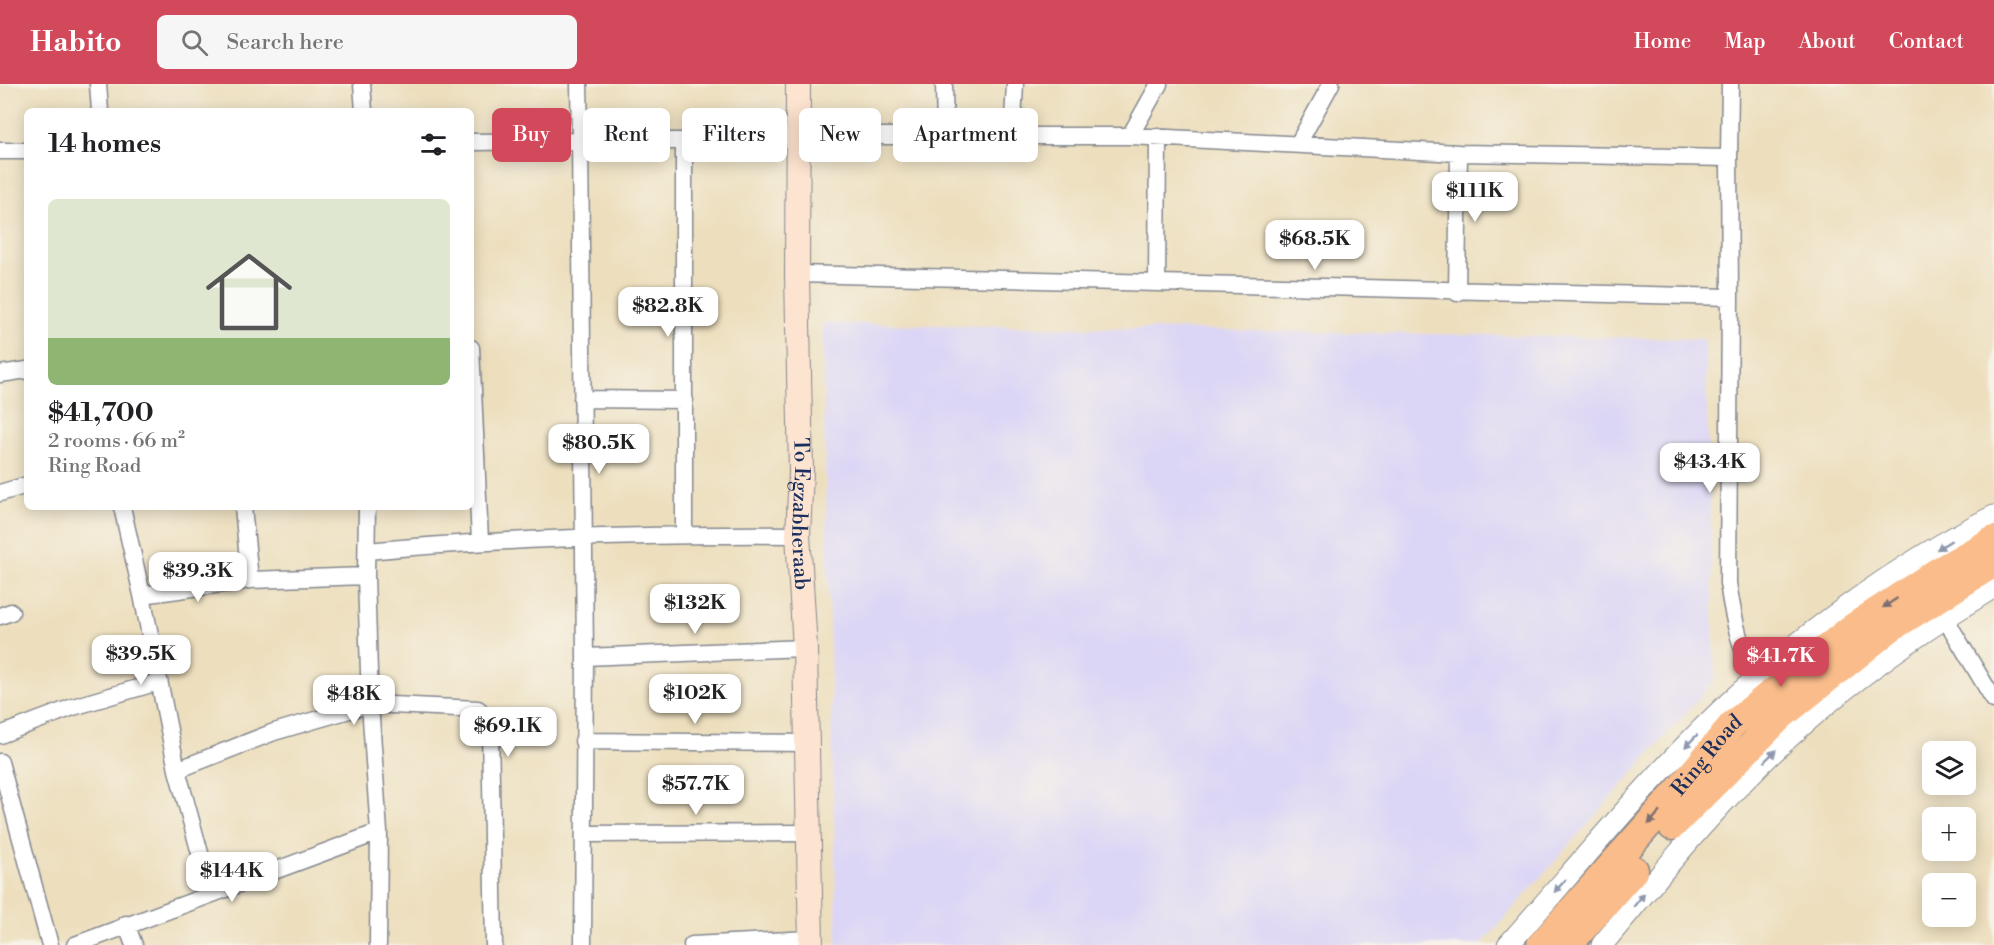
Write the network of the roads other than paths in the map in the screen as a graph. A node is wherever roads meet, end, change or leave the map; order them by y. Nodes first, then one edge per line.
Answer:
1 (98, 84) edge
2 (362, 84) edge
3 (579, 84) edge
4 (798, 84) edge
5 (944, 84) edge
6 (1016, 84) edge
7 (1159, 84) edge
8 (1330, 84) edge
9 (1731, 84) edge
10 (100, 108) edge
11 (364, 108) edge
12 (944, 108) edge
13 (1014, 108) edge
14 (893, 135) edge
15 (787, 136) edge
16 (798, 136) junction
17 (1130, 136) junction
18 (1038, 137) edge
19 (1158, 137) junction
20 (580, 141) junction
21 (682, 141) edge
22 (474, 142) edge
23 (1298, 144) junction
24 (0, 151) edge
25 (24, 151) edge
26 (1459, 153) junction
27 (1729, 158) junction
28 (684, 162) edge
29 (797, 274) junction
30 (1157, 284) junction
31 (1457, 293) junction
32 (1730, 297) junction
33 (24, 370) edge
34 (0, 374) edge
35 (582, 399) junction
36 (686, 400) junction
37 (474, 412) edge
38 (24, 486) edge
39 (0, 493) edge
40 (123, 510) edge
41 (243, 510) edge
42 (368, 510) edge
43 (1994, 516) edge
44 (684, 534) junction
45 (798, 535) junction
46 (582, 536) junction
47 (1994, 540) edge
48 (480, 541) junction
49 (367, 551) junction
50 (1994, 563) edge
51 (366, 576) junction
52 (250, 580) junction
53 (1994, 587) edge
54 (141, 595) junction
55 (1945, 618) junction
56 (805, 648) junction
57 (585, 657) junction
58 (158, 682) junction
59 (1768, 696) junction
60 (1994, 700) edge
61 (370, 704) junction
62 (0, 735) edge
63 (583, 741) junction
64 (807, 743) junction
65 (0, 762) edge
66 (177, 770) junction
67 (379, 832) junction
68 (809, 833) junction
69 (584, 834) junction
70 (211, 892) junction
71 (126, 924) junction
72 (810, 942) edge
73 (50, 945) edge
74 (75, 945) edge
75 (134, 945) edge
76 (378, 945) edge
77 (494, 945) edge
78 (583, 945) edge
79 (692, 945) edge
80 (1508, 945) edge
81 (1541, 945) edge
82 (1568, 945) edge
83 (1602, 945) edge

1 - 10 street
2 - 11 street
3 - 20 street
4 - 16 main road, To Egzabheraab
5 - 12 street
6 - 13 street
7 - 17 street
8 - 23 street
9 - 27 street
14 - 16 street
15 - 16 street
16 - 29 main road, To Egzabheraab
17 - 18 street
17 - 19 street
19 - 23 street
19 - 30 street
20 - 21 street
20 - 22 street
20 - 35 street
23 - 26 street
24 - 25 street
26 - 27 street
26 - 31 street
27 - 32 street
28 - 36 street
29 - 30 street
29 - 45 main road, To Egzabheraab
30 - 31 street
31 - 32 street
32 - 59 street
33 - 34 street
35 - 36 street
35 - 46 street
36 - 44 street
37 - 48 street
38 - 39 street
40 - 54 street
41 - 52 street
42 - 49 street
43 -> 59 street
44 - 45 street
44 - 46 street
45 - 56 main road, To Egzabheraab
46 - 48 street
46 - 57 street
47 -> 59 highway, Ring Road
48 - 49 street
49 - 51 street
50 - 59 highway
51 - 52 street
51 - 61 street
52 - 54 street
53 - 55 street
54 - 58 street
55 - 60 street
83 -> 55 street
56 - 57 street
56 - 64 main road, To Egzabheraab
57 - 63 street
58 - 62 street
58 - 66 street
59 -> 80 street
59 -> 81 highway, Ring Road
59 - 82 highway
61 - 66 street
61 - 67 street
61 - 77 street
63 - 64 street
63 - 69 street
64 - 68 main road, To Egzabheraab
65 - 73 street
66 - 70 street
67 - 70 street
67 - 76 street
68 - 69 street
68 - 72 main road, To Egzabheraab
69 - 78 street
70 - 71 street
71 - 74 street
71 - 75 street
72 - 79 street

